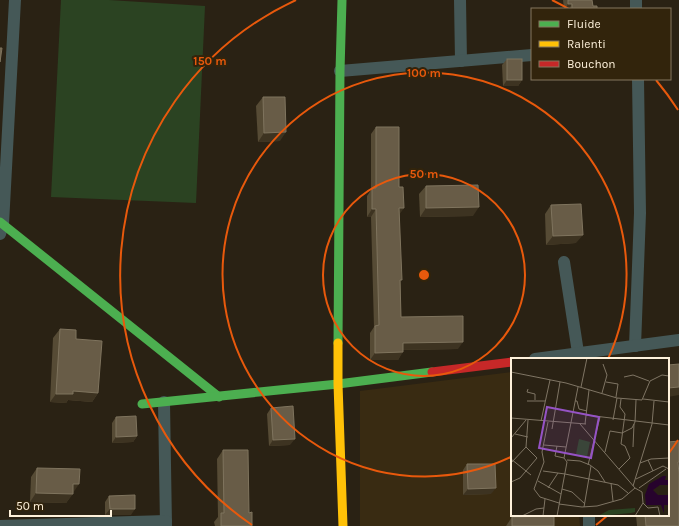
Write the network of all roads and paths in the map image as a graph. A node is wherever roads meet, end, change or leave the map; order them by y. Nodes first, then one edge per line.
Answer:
1 (15, 0) edge
2 (342, 0) edge
3 (460, 0) edge
4 (531, 55) edge
5 (461, 61) junction
6 (340, 71) junction
7 (638, 80) edge
8 (1, 227) edge
9 (564, 262) dead end
10 (679, 340) edge
11 (635, 346) junction
12 (579, 356) edge
13 (550, 358) edge
14 (511, 362) edge
15 (338, 384) junction
16 (219, 396) junction
17 (164, 402) junction
18 (142, 404) dead end
19 (589, 516) edge
20 (166, 523) edge
21 (0, 526) edge
22 (343, 526) edge
23 (590, 526) edge

1 - 8 street
2 - 6 street
3 - 5 street
4 - 5 street
5 - 6 street
6 - 15 street
7 - 11 street
8 - 16 street
9 - 12 street
10 - 11 street
11 - 12 street
12 - 13 street
14 - 15 street
15 - 16 street
15 - 22 street
16 - 17 street
17 - 18 street
17 - 20 street
19 - 23 street
20 - 21 street

